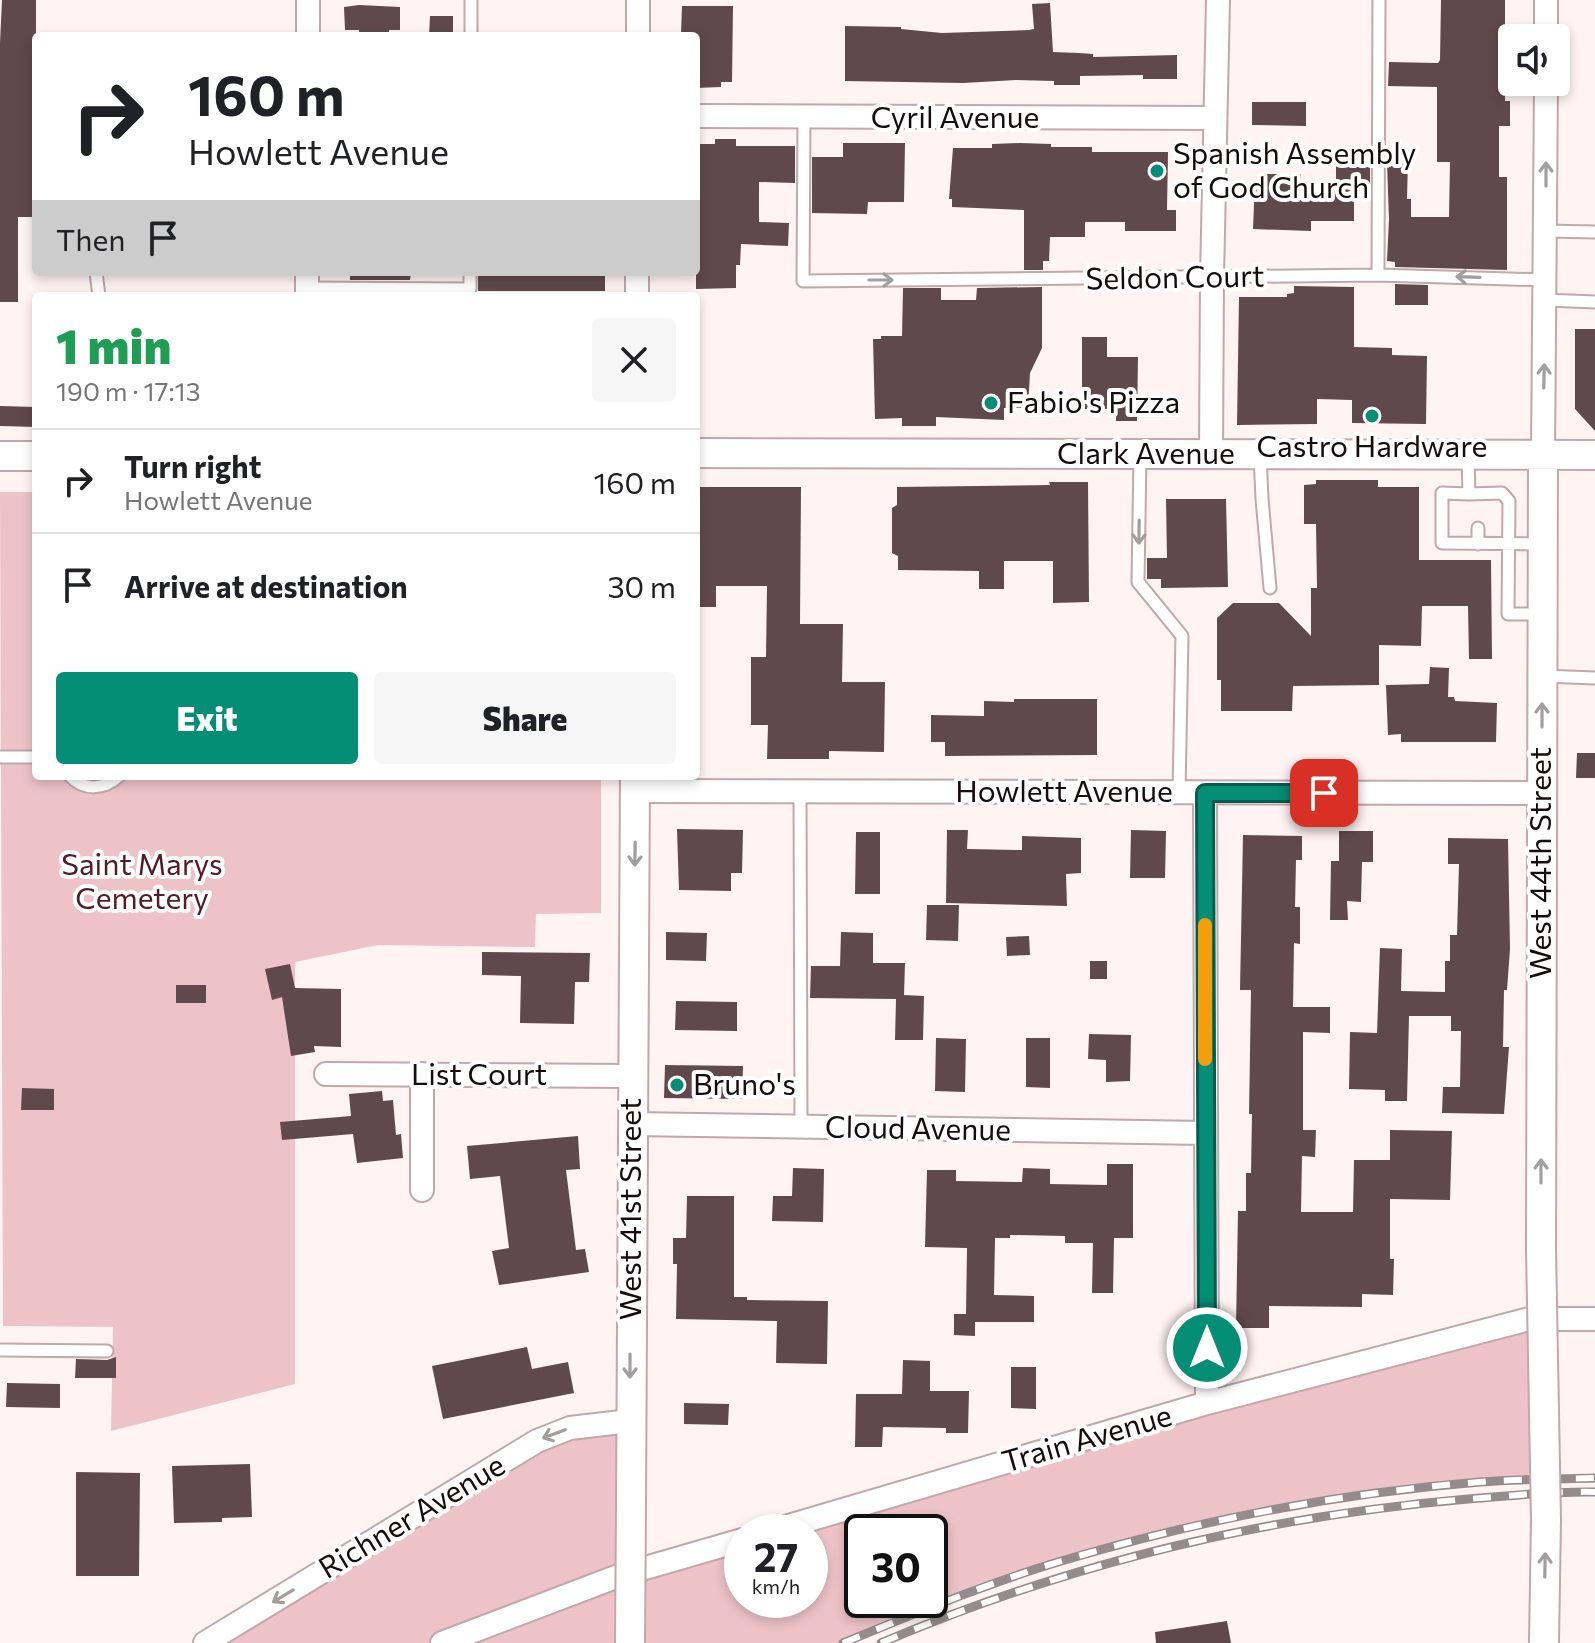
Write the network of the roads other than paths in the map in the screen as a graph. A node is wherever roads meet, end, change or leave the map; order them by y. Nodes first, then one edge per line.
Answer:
1 (308, 0) edge
2 (471, 0) edge
3 (638, 0) edge
4 (1218, 0) edge
5 (1379, 0) edge
6 (1546, 0) edge
7 (1546, 24) edge
8 (308, 32) edge
9 (471, 32) edge
10 (638, 32) edge
11 (1546, 96) edge
12 (700, 116) edge
13 (804, 118) junction
14 (1214, 118) junction
15 (1546, 231) junction
16 (1595, 232) edge
17 (1378, 275) junction
18 (470, 276) edge
19 (1212, 278) junction
20 (307, 285) edge
21 (1546, 290) junction
22 (1595, 302) edge
23 (700, 453) edge
24 (1260, 453) junction
25 (1140, 454) junction
26 (1211, 454) junction
27 (1468, 454) junction
28 (1543, 454) junction
29 (1595, 455) edge
30 (0, 456) edge
31 (32, 456) edge
32 (1475, 497) junction
33 (1478, 528) dead end
34 (1478, 544) junction
35 (1509, 544) junction
36 (1543, 544) junction
37 (1270, 588) dead end
38 (1542, 614) junction
39 (1542, 676) junction
40 (1595, 678) edge
41 (0, 757) edge
42 (32, 757) edge
43 (76, 780) edge
44 (113, 780) edge
45 (635, 784) edge
46 (800, 792) junction
47 (1179, 793) junction
48 (1205, 793) junction
49 (1541, 793) junction
50 (326, 1074) dead end
51 (422, 1074) junction
52 (632, 1076) junction
53 (632, 1124) junction
54 (801, 1127) junction
55 (1205, 1133) junction
56 (422, 1190) dead end
57 (1595, 1319) edge
58 (0, 1350) edge
59 (107, 1351) dead end
60 (1207, 1403) junction
61 (630, 1421) junction
62 (828, 1514) edge
63 (724, 1545) edge
64 (205, 1643) edge
65 (442, 1643) edge
66 (630, 1643) edge
67 (1544, 1643) edge

1 - 8 street
2 - 9 lane
3 - 10 street
4 - 14 street
5 - 17 lane
6 - 7 street
15 -> 11 street, West 44th Street
12 - 13 street, Cyril Avenue
13 - 14 street, Cyril Avenue
13 -> 19 lane, Seldon Court
14 - 19 street
15 - 16 lane
15 - 21 street, West 44th Street
17 - 19 lane, Seldon Court
21 -> 17 lane, Seldon Court
18 - 20 lane
19 - 26 street
21 - 22 lane, Seldon Court
28 -> 21 street, West 44th Street
23 - 25 street, Clark Avenue
24 - 26 street, Clark Avenue
24 - 27 street, Clark Avenue
24 - 37 lane
25 - 26 street, Clark Avenue
25 -> 47 lane
27 - 28 street, Clark Avenue
27 - 32 lane
28 - 29 street, Clark Avenue
28 - 36 street, West 44th Street
30 - 31 street
32 - 34 lane
32 - 35 lane
33 - 34 lane
34 - 35 lane
35 - 36 lane
35 - 38 lane
36 - 38 street, West 44th Street
38 - 39 street, West 44th Street
39 - 40 lane
49 -> 39 street, West 44th Street
41 - 42 lane
43 - 44 lane
45 - 46 street, Howlett Avenue
45 -> 52 street, West 41st Street
46 - 47 street, Howlett Avenue
46 - 54 lane
47 - 48 street, Howlett Avenue
48 - 49 street, Howlett Avenue
48 - 55 street
67 -> 49 street, West 44th Street, bridge
50 - 51 street, List Court
51 - 52 street, List Court
51 - 56 street
52 - 53 street, West 41st Street
53 - 54 street, Cloud Avenue
53 -> 61 street, West 41st Street
54 - 55 street, Cloud Avenue
55 - 60 street
57 - 60 street, Train Avenue
58 - 59 lane
60 - 62 street, Train Avenue
61 -> 64 street, Richner Avenue
61 - 66 street, West 41st Street, bridge
63 - 65 street

